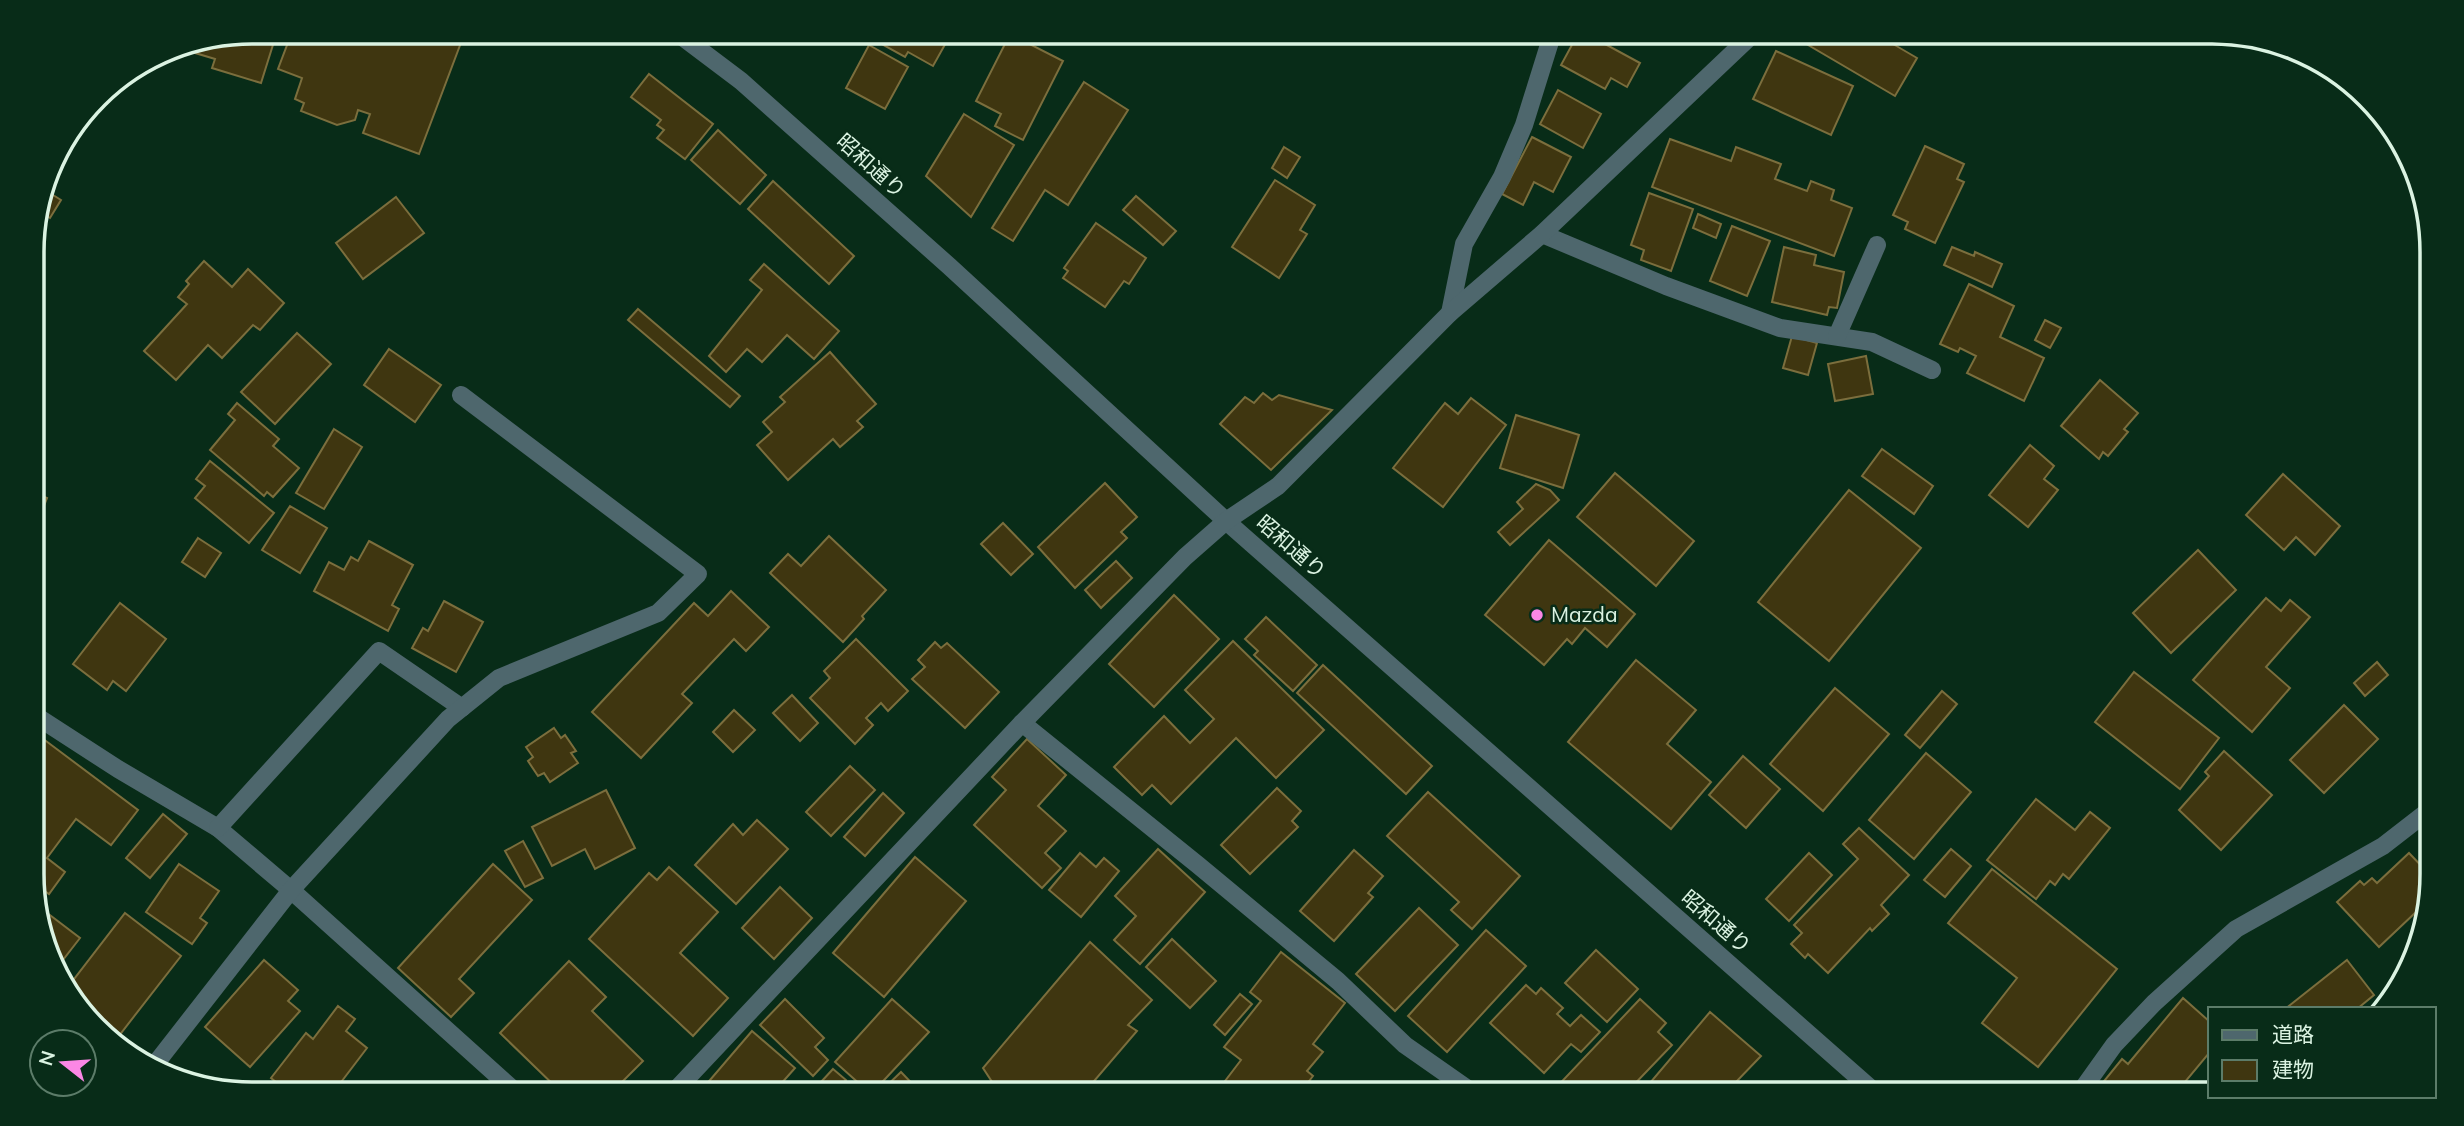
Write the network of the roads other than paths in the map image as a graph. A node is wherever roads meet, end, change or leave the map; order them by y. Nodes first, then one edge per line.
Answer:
1 (692, 44) edge
2 (1549, 44) edge
3 (1742, 44) edge
4 (1542, 234) junction
5 (1877, 245) dead end
6 (1450, 313) junction
7 (1837, 336) junction
8 (1932, 369) dead end
9 (461, 395) dead end
10 (1227, 521) junction
11 (462, 708) junction
12 (44, 721) edge
13 (1022, 723) junction
14 (2420, 817) edge
15 (218, 828) junction
16 (291, 890) junction
17 (159, 1059) edge
18 (505, 1082) edge
19 (683, 1082) edge
20 (1458, 1082) edge
21 (1863, 1082) edge
22 (2089, 1082) edge

1 - 10 street, 昭和通り
2 - 6 street
3 - 4 street
4 - 6 street
4 - 7 street
5 - 7 street
6 - 10 street
7 - 8 street
9 - 11 street
10 - 13 street
10 - 21 street, 昭和通り
11 - 15 street
11 - 16 street
12 - 15 street
13 - 19 street
13 - 20 street
14 - 22 street
15 - 16 street
16 - 17 street
16 - 18 street

